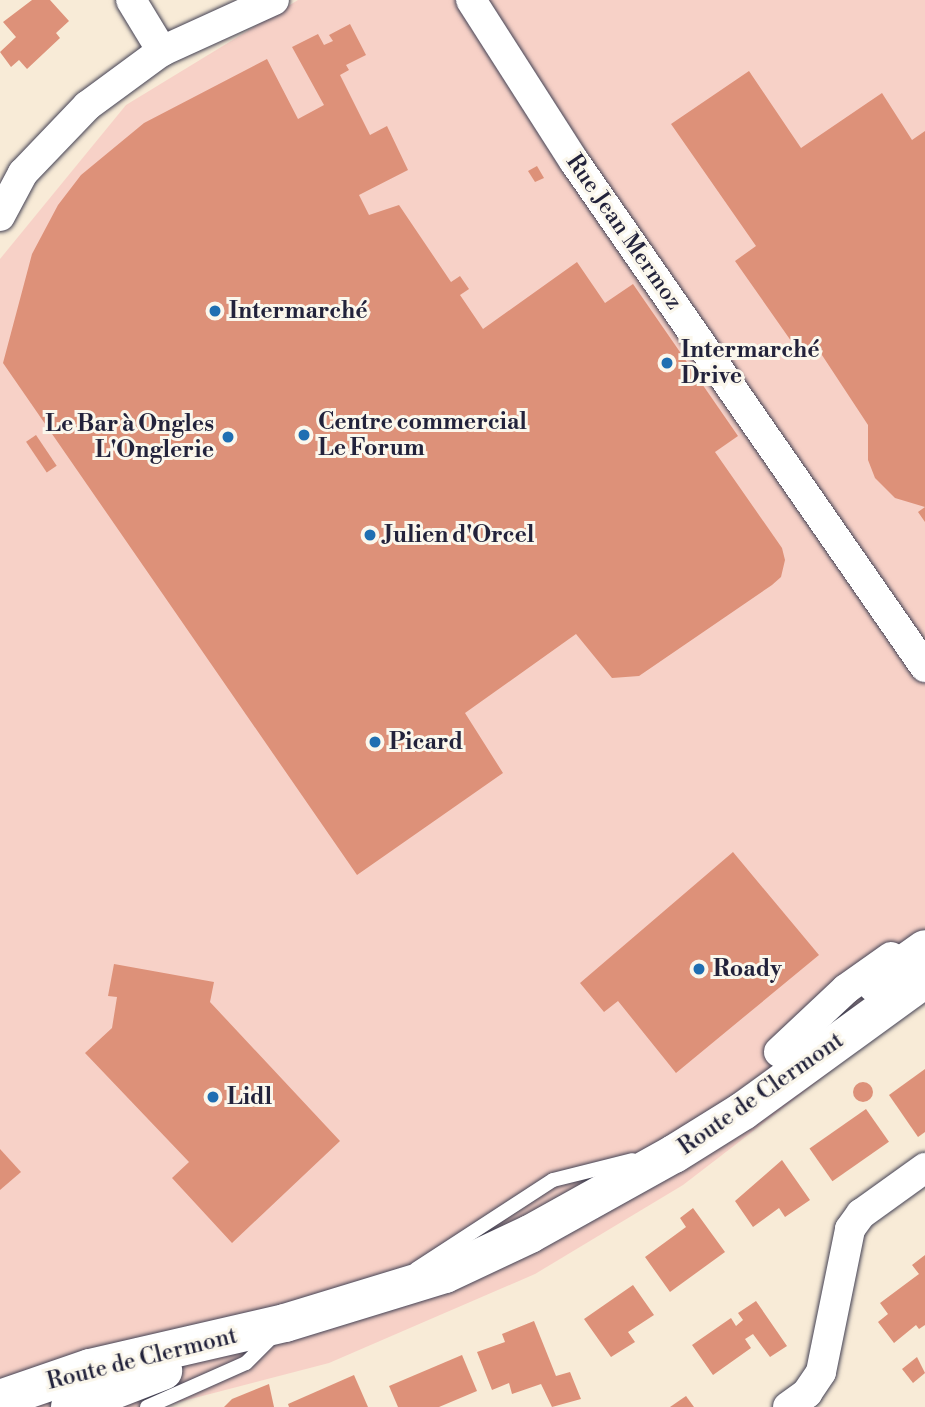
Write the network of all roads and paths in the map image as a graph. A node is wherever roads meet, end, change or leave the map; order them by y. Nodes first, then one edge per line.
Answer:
1 (131, 0) edge
2 (274, 0) edge
3 (471, 0) edge
4 (162, 51) junction
5 (0, 216) edge
6 (925, 667) edge
7 (925, 932) edge
8 (925, 949) edge
9 (925, 979) edge
10 (779, 1052) junction
11 (634, 1160) junction
12 (925, 1168) edge
13 (591, 1201) junction
14 (380, 1296) junction
15 (285, 1323) junction
16 (0, 1399) edge
17 (164, 1403) edge
18 (70, 1407) edge
19 (147, 1407) edge
20 (788, 1407) edge

1 - 4 street
2 - 4 street
3 - 6 street, Rue Jean Mermoz
4 - 5 street
7 - 10 street, Route de Clermont
8 - 10 main road, Route de Clermont
9 - 13 main road, Route de Clermont
10 - 11 main road, Route de Clermont
11 - 13 main road, Route de Clermont
11 - 14 lane
12 - 20 street
13 - 14 main road, Route de Clermont
14 - 15 main road, Route de Clermont
15 - 16 main road, Route de Clermont
15 - 17 lane
15 - 18 main road, Route de Clermont
17 - 19 lane

